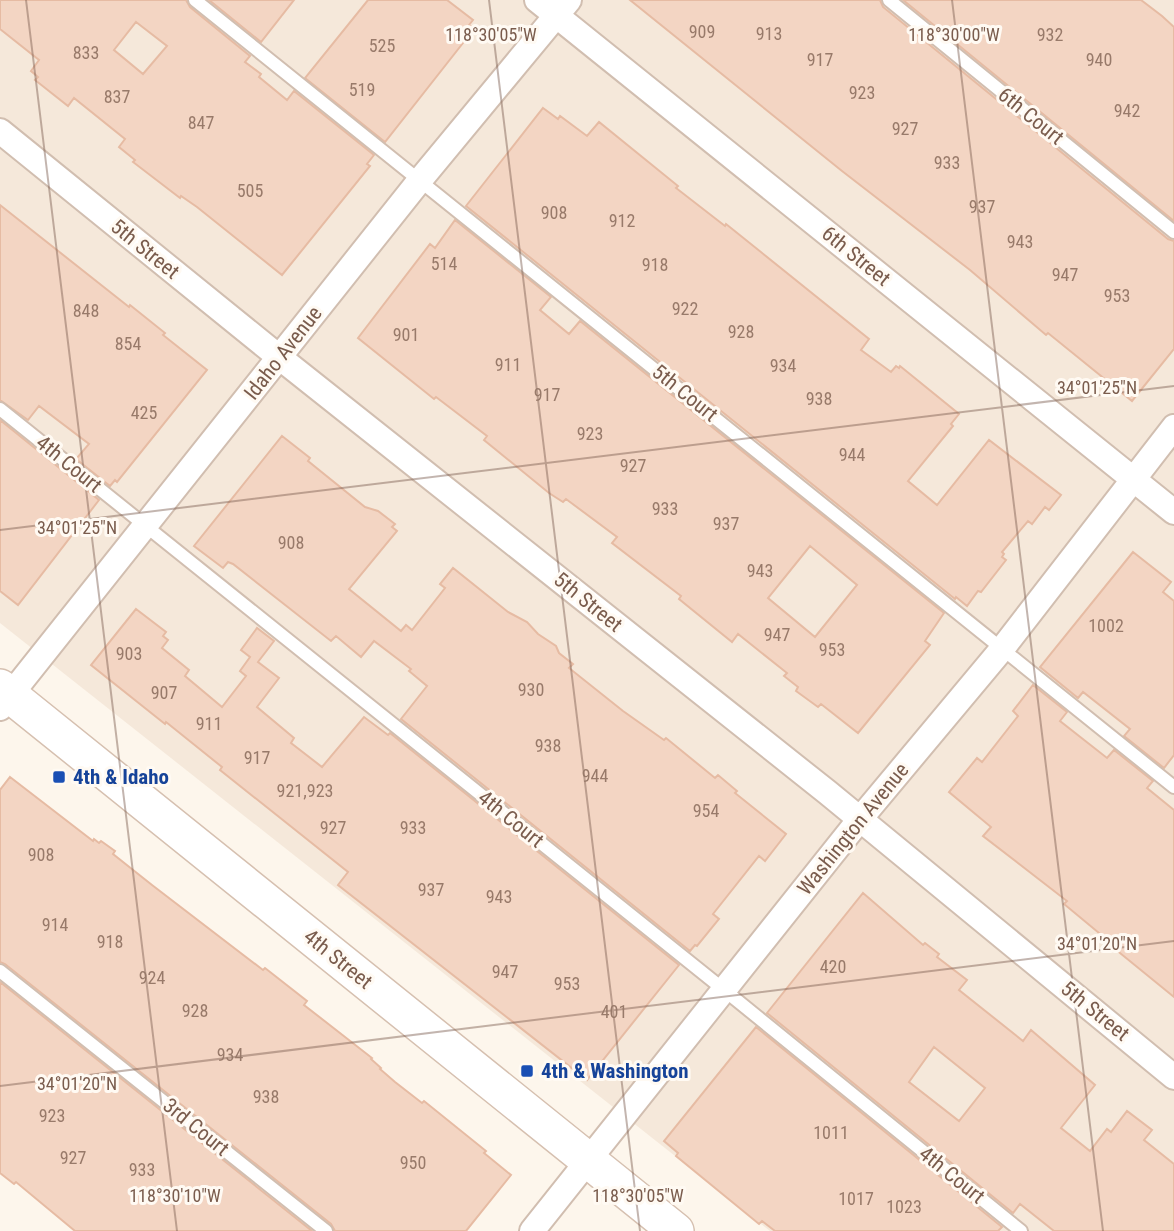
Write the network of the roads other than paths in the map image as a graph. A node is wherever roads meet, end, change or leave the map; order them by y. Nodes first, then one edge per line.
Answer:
1 (195, 0) edge
2 (537, 0) edge
3 (889, 0) edge
4 (563, 8) edge
5 (0, 131) edge
6 (420, 180) junction
7 (1174, 232) edge
8 (279, 357) junction
9 (0, 409) edge
10 (1174, 427) edge
11 (1133, 479) junction
12 (1174, 512) edge
13 (146, 527) junction
14 (1002, 649) junction
15 (4, 697) edge
16 (1174, 787) edge
17 (860, 819) junction
18 (0, 971) edge
19 (723, 989) junction
20 (1174, 1077) edge
21 (587, 1159) junction
22 (326, 1231) edge
23 (532, 1231) edge
24 (676, 1231) edge
25 (1021, 1231) edge

1 - 6 lane, 5th Court
2 - 4 street, 6th Street
3 - 7 lane, 6th Court
4 - 6 street, Idaho Avenue
4 - 11 street, 6th Street
5 - 8 street, 5th Street
6 - 8 street, Idaho Avenue
6 - 14 lane, 5th Court
8 - 13 street, Idaho Avenue
8 - 17 street, 5th Street
9 - 13 lane, 4th Court
10 - 11 street, Washington Avenue
11 - 12 street, 6th Street
11 - 14 street, Washington Avenue
13 - 15 street, Idaho Avenue
13 - 19 lane, 4th Court
14 - 16 lane, 5th Court
14 - 17 street, Washington Avenue
15 - 21 street, 4th Street
17 - 19 street, Washington Avenue
17 - 20 street, 5th Street
18 - 22 lane, 3rd Court
19 - 21 street, Washington Avenue
19 - 25 lane, 4th Court
21 - 23 street, Washington Avenue
21 - 24 street, 4th Street

